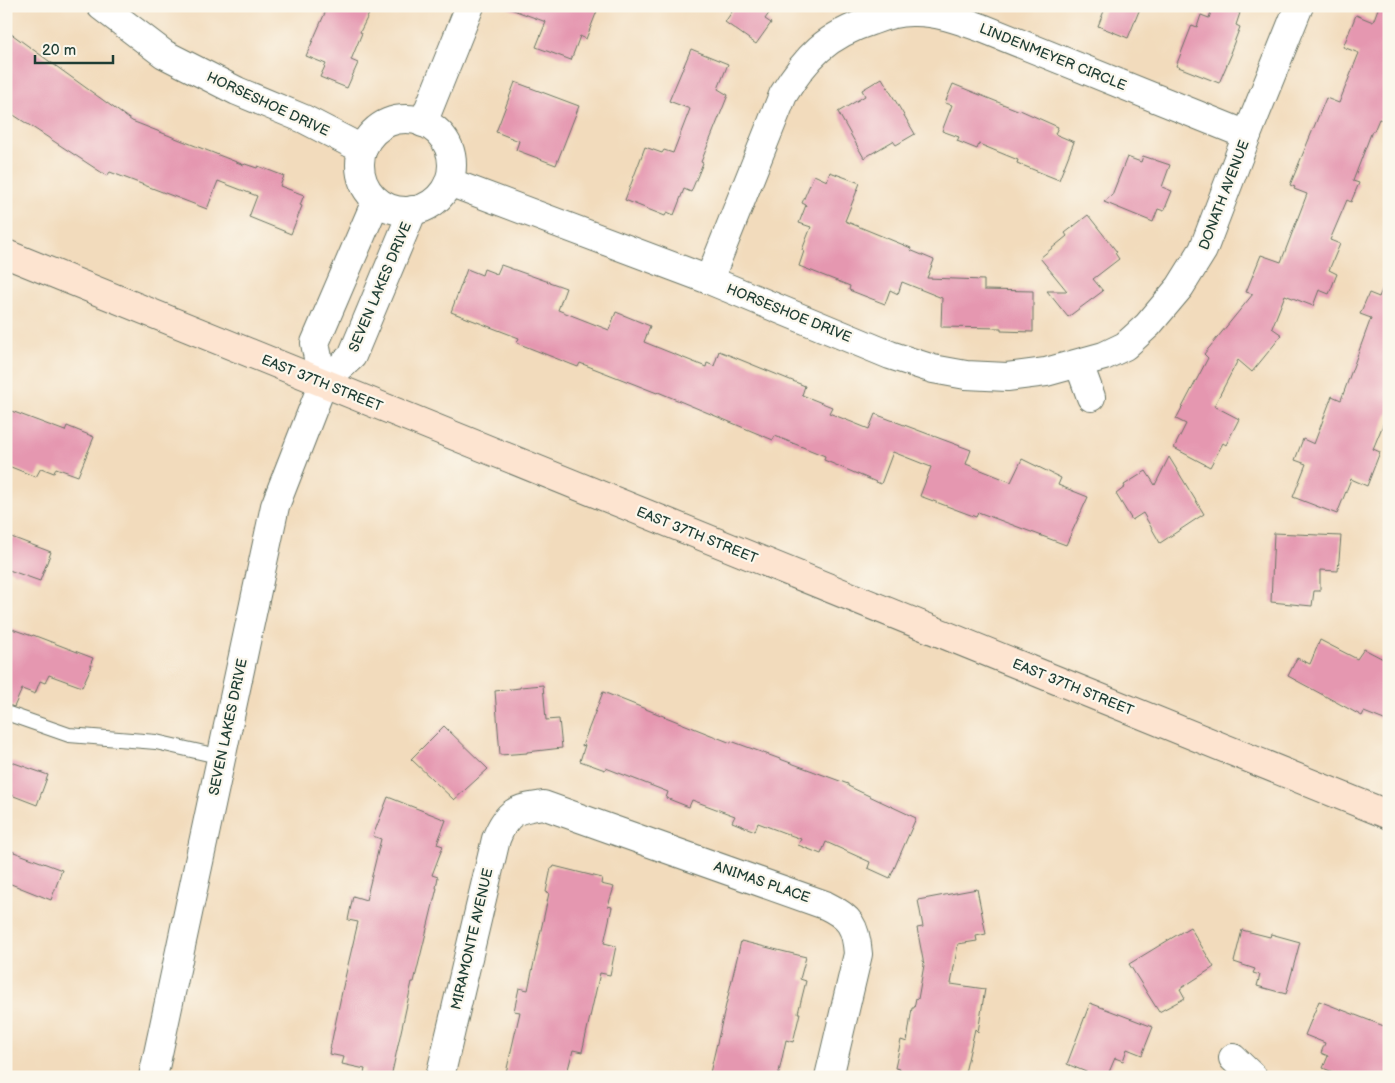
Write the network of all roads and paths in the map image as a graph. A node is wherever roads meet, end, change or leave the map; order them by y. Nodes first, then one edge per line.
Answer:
1 (101, 6) edge
2 (470, 6) edge
3 (1300, 6) edge
4 (424, 123) junction
5 (1247, 135) junction
6 (362, 149) junction
7 (449, 182) junction
8 (376, 201) junction
9 (413, 210) junction
10 (6, 254) edge
11 (709, 280) junction
12 (1079, 364) junction
13 (323, 383) junction
14 (1092, 397) dead end
15 (6, 713) edge
16 (222, 756) junction
17 (519, 809) joint
18 (1389, 815) edge
19 (1233, 1058) dead end
20 (153, 1077) edge
21 (440, 1077) edge
22 (829, 1077) edge
23 (1253, 1077) edge

1 - 6 street, HORSESHOE DRIVE
2 - 4 street
3 - 5 street, DONATH AVENUE
4 - 6 street
4 - 7 street
5 - 11 street, LINDENMEYER CIRCLE
5 - 12 street, DONATH AVENUE
6 - 8 street
7 - 9 street
7 - 11 street, HORSESHOE DRIVE
8 - 9 street
8 - 13 street
9 - 13 street, SEVEN LAKES DRIVE
10 - 13 main road, EAST 37TH STREET
11 - 12 street, HORSESHOE DRIVE
12 - 14 street
13 - 16 street, SEVEN LAKES DRIVE
13 - 18 main road, EAST 37TH STREET
15 - 16 lane
16 - 20 street, SEVEN LAKES DRIVE
17 - 21 street, MIRAMONTE AVENUE
17 - 22 street, ANIMAS PLACE
19 - 23 street

